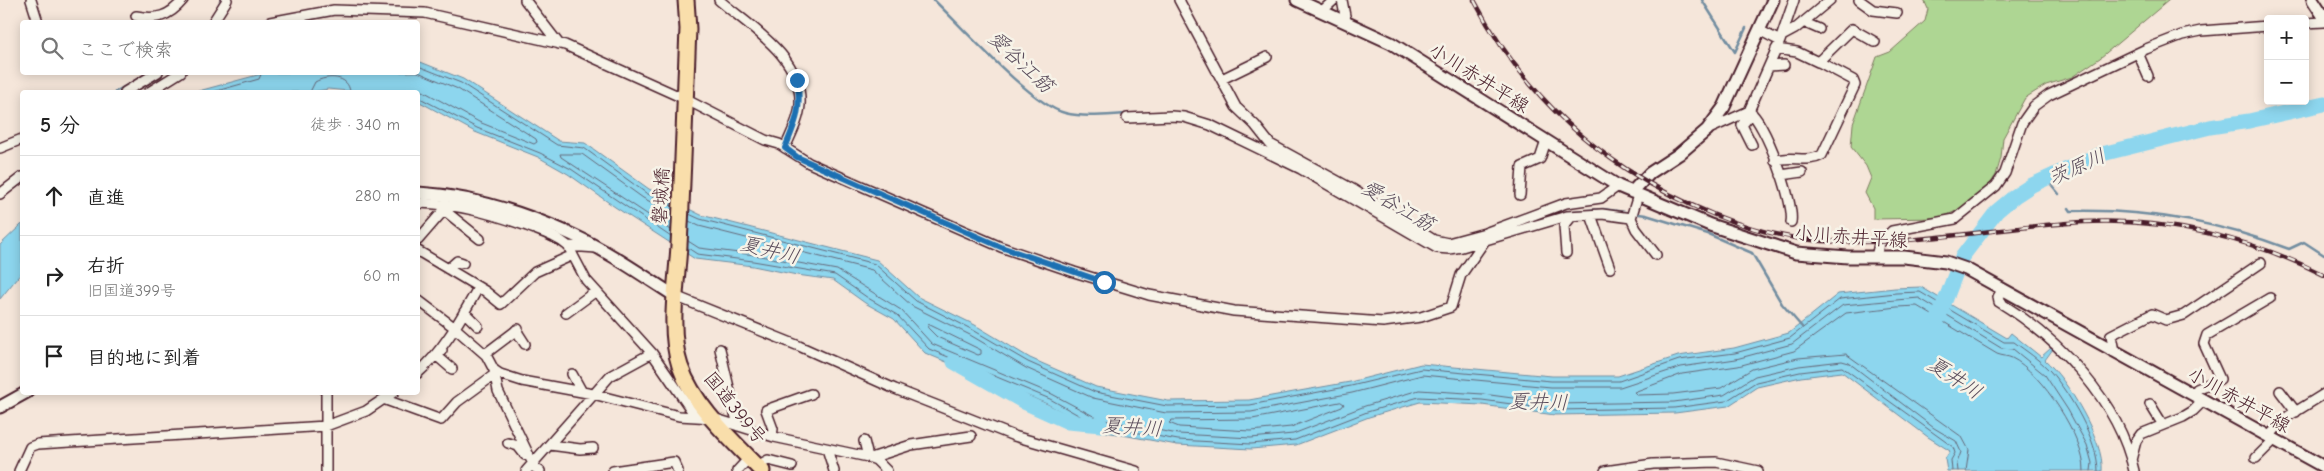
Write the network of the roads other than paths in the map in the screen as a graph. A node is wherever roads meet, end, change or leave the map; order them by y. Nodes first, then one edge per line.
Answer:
1 (31, 0) edge
2 (183, 0) edge
3 (228, 0) edge
4 (686, 0) edge
5 (719, 0) edge
6 (1297, 0) edge
7 (1334, 0) edge
8 (1342, 0) edge
9 (1773, 0) edge
10 (1794, 0) edge
11 (1830, 0) edge
12 (1859, 0) edge
13 (2313, 0) edge
14 (528, 1) edge
15 (1181, 1) edge
16 (1322, 11) junction
17 (1898, 13) dead end
18 (136, 16) dead end
19 (2324, 17) edge
20 (163, 19) edge
21 (37, 20) edge
22 (214, 20) edge
23 (281, 20) edge
24 (1346, 21) junction
25 (1803, 22) junction
26 (2324, 22) edge
27 (2309, 23) edge
28 (2264, 26) edge
29 (1819, 29) dead end
30 (1759, 30) junction
31 (1779, 42) junction
32 (1875, 42) dead end
33 (559, 44) junction
34 (2138, 53) junction
35 (1267, 56) dead end
36 (1819, 62) junction
37 (1784, 65) dead end
38 (1769, 66) junction
39 (153, 75) edge
40 (176, 75) edge
41 (2148, 76) dead end
42 (1222, 79) junction
43 (128, 90) edge
44 (152, 90) edge
45 (685, 99) junction
46 (1750, 112) junction
47 (1127, 118) dead end
48 (1707, 130) junction
49 (20, 139) edge
50 (1546, 141) junction
51 (1752, 145) dead end
52 (0, 148) edge
53 (785, 148) junction
54 (1775, 161) junction
55 (1802, 172) dead end
56 (1781, 175) junction
57 (20, 179) edge
58 (1618, 186) junction
59 (420, 193) edge
60 (0, 194) edge
61 (1635, 194) junction
62 (443, 195) junction
63 (1520, 195) dead end
64 (420, 199) edge
65 (420, 203) edge
66 (1591, 215) junction
67 (1572, 216) junction
68 (1631, 218) junction
69 (1791, 222) dead end
70 (420, 238) edge
71 (480, 239) dead end
72 (1486, 239) junction
73 (568, 246) junction
74 (597, 248) junction
75 (420, 253) edge
76 (1566, 253) dead end
77 (573, 255) junction
78 (1656, 255) dead end
79 (1876, 257) junction
80 (463, 263) dead end
81 (2261, 263) dead end
82 (1610, 268) dead end
83 (448, 269) junction
84 (678, 277) joint
85 (2000, 287) junction
86 (478, 288) junction
87 (596, 291) junction
88 (675, 296) junction
89 (2270, 298) dead end
90 (420, 301) edge
91 (464, 312) junction
92 (566, 314) dead end
93 (478, 326) dead end
94 (457, 329) junction
95 (524, 344) dead end
96 (720, 349) dead end
97 (2111, 351) junction
98 (652, 353) junction
99 (485, 354) junction
100 (452, 369) dead end
101 (420, 371) edge
102 (494, 372) junction
103 (572, 374) dead end
104 (2280, 391) dead end
105 (582, 392) junction
106 (593, 394) junction
107 (811, 394) dead end
108 (2193, 394) junction
109 (22, 395) edge
110 (326, 395) edge
111 (391, 395) edge
112 (2322, 398) edge
113 (386, 400) junction
114 (2204, 400) junction
115 (2150, 404) dead end
116 (0, 407) edge
117 (2296, 412) junction
118 (696, 418) junction
119 (713, 418) junction
120 (2163, 425) junction
121 (326, 426) junction
122 (738, 426) junction
123 (772, 436) junction
124 (971, 436) dead end
125 (2272, 438) junction
126 (864, 441) dead end
127 (508, 443) dead end
128 (550, 444) junction
129 (593, 448) dead end
130 (827, 449) junction
131 (869, 458) junction
132 (2256, 458) dead end
133 (2131, 460) junction
134 (756, 465) edge
135 (792, 466) dead end
136 (2323, 466) edge
137 (530, 467) edge
138 (19, 471) edge
139 (326, 471) edge
140 (540, 471) edge
141 (613, 471) edge
142 (678, 471) edge
143 (737, 471) edge
144 (834, 471) edge
145 (887, 471) edge
146 (1136, 471) edge
147 (1605, 471) edge
148 (1758, 471) edge
149 (2134, 471) edge

1 - 21 street
2 - 20 street
3 - 22 street
4 - 45 highway
5 - 53 street
6 - 16 main road, 小川赤井平線
7 - 16 street
8 - 24 street
9 - 30 main road
10 - 31 street
11 - 25 street
12 - 17 street
13 - 19 main road
14 - 33 street
15 - 42 street
16 - 24 main road, 小川赤井平線
18 - 20 street
23 - 33 street
24 - 50 main road, 小川赤井平線
25 - 29 street
25 - 31 street
26 - 27 street
28 - 34 street
30 - 31 street
30 - 48 main road
31 - 36 street
31 - 38 street
32 - 36 street
33 - 45 street
34 - 41 street
34 - 79 street
35 - 42 street
36 - 54 street
37 - 38 street
38 - 46 street
39 - 43 street
40 - 44 street
42 - 58 street
45 - 53 street
45 - 84 highway, 磐城橋
46 - 48 street
46 - 51 street
46 - 54 street
47 - 72 street
48 - 61 main road
49 - 52 street
50 - 58 main road, 小川赤井平線
50 - 63 street
53 - 72 street
54 - 56 street
55 - 56 street
56 - 69 street
57 - 60 street
58 - 61 main road, 小川赤井平線
59 - 62 main road
61 - 68 street
61 - 79 main road, 小川赤井平線
62 - 64 street
62 - 74 main road
65 - 73 street
66 - 67 street
66 - 68 street
66 - 82 street
67 - 72 street
67 - 76 street
68 - 78 street
70 - 71 street
73 - 74 street
73 - 77 street
74 - 88 main road
75 - 83 street
77 - 86 street
77 - 87 street
79 - 85 main road, 小川赤井平線
80 - 83 street
81 - 97 street
83 - 86 street
84 - 88 highway, 国道399号
85 - 97 main road, 小川赤井平線
85 - 133 street
86 - 91 street
87 - 92 street
87 - 98 street
88 - 119 highway, 国道399号
88 - 146 street
89 - 108 street
90 - 94 street
91 - 93 street
91 - 94 street
94 - 99 street
94 - 100 street
94 - 101 street
95 - 99 street
96 - 122 street
97 - 108 main road, 小川赤井平線
98 - 106 street
98 - 118 street
99 - 102 street
102 - 105 street
102 - 113 street
102 - 137 street
103 - 105 street
104 - 117 street
105 - 106 street
106 - 118 street
106 - 128 street
107 - 123 street
108 - 114 main road, 小川赤井平線
109 - 116 main road
110 - 121 street
111 - 113 street
112 - 117 street
113 - 121 street
114 - 120 street
114 - 125 main road, 小川赤井平線
115 - 120 street
117 - 125 street
118 - 119 street
119 - 122 street
119 - 134 highway, 国道399号
120 - 133 street
121 - 138 street
121 - 139 street
122 - 123 street
123 - 130 street
124 - 131 street
125 - 132 street
125 - 136 main road, 小川赤井平線
126 - 131 street
127 - 137 street
128 - 129 street
128 - 137 street
130 - 131 street
130 - 144 street
131 - 145 street
133 - 149 street
134 - 135 street
134 - 143 street
137 - 140 street
141 - 142 street
147 - 148 street

